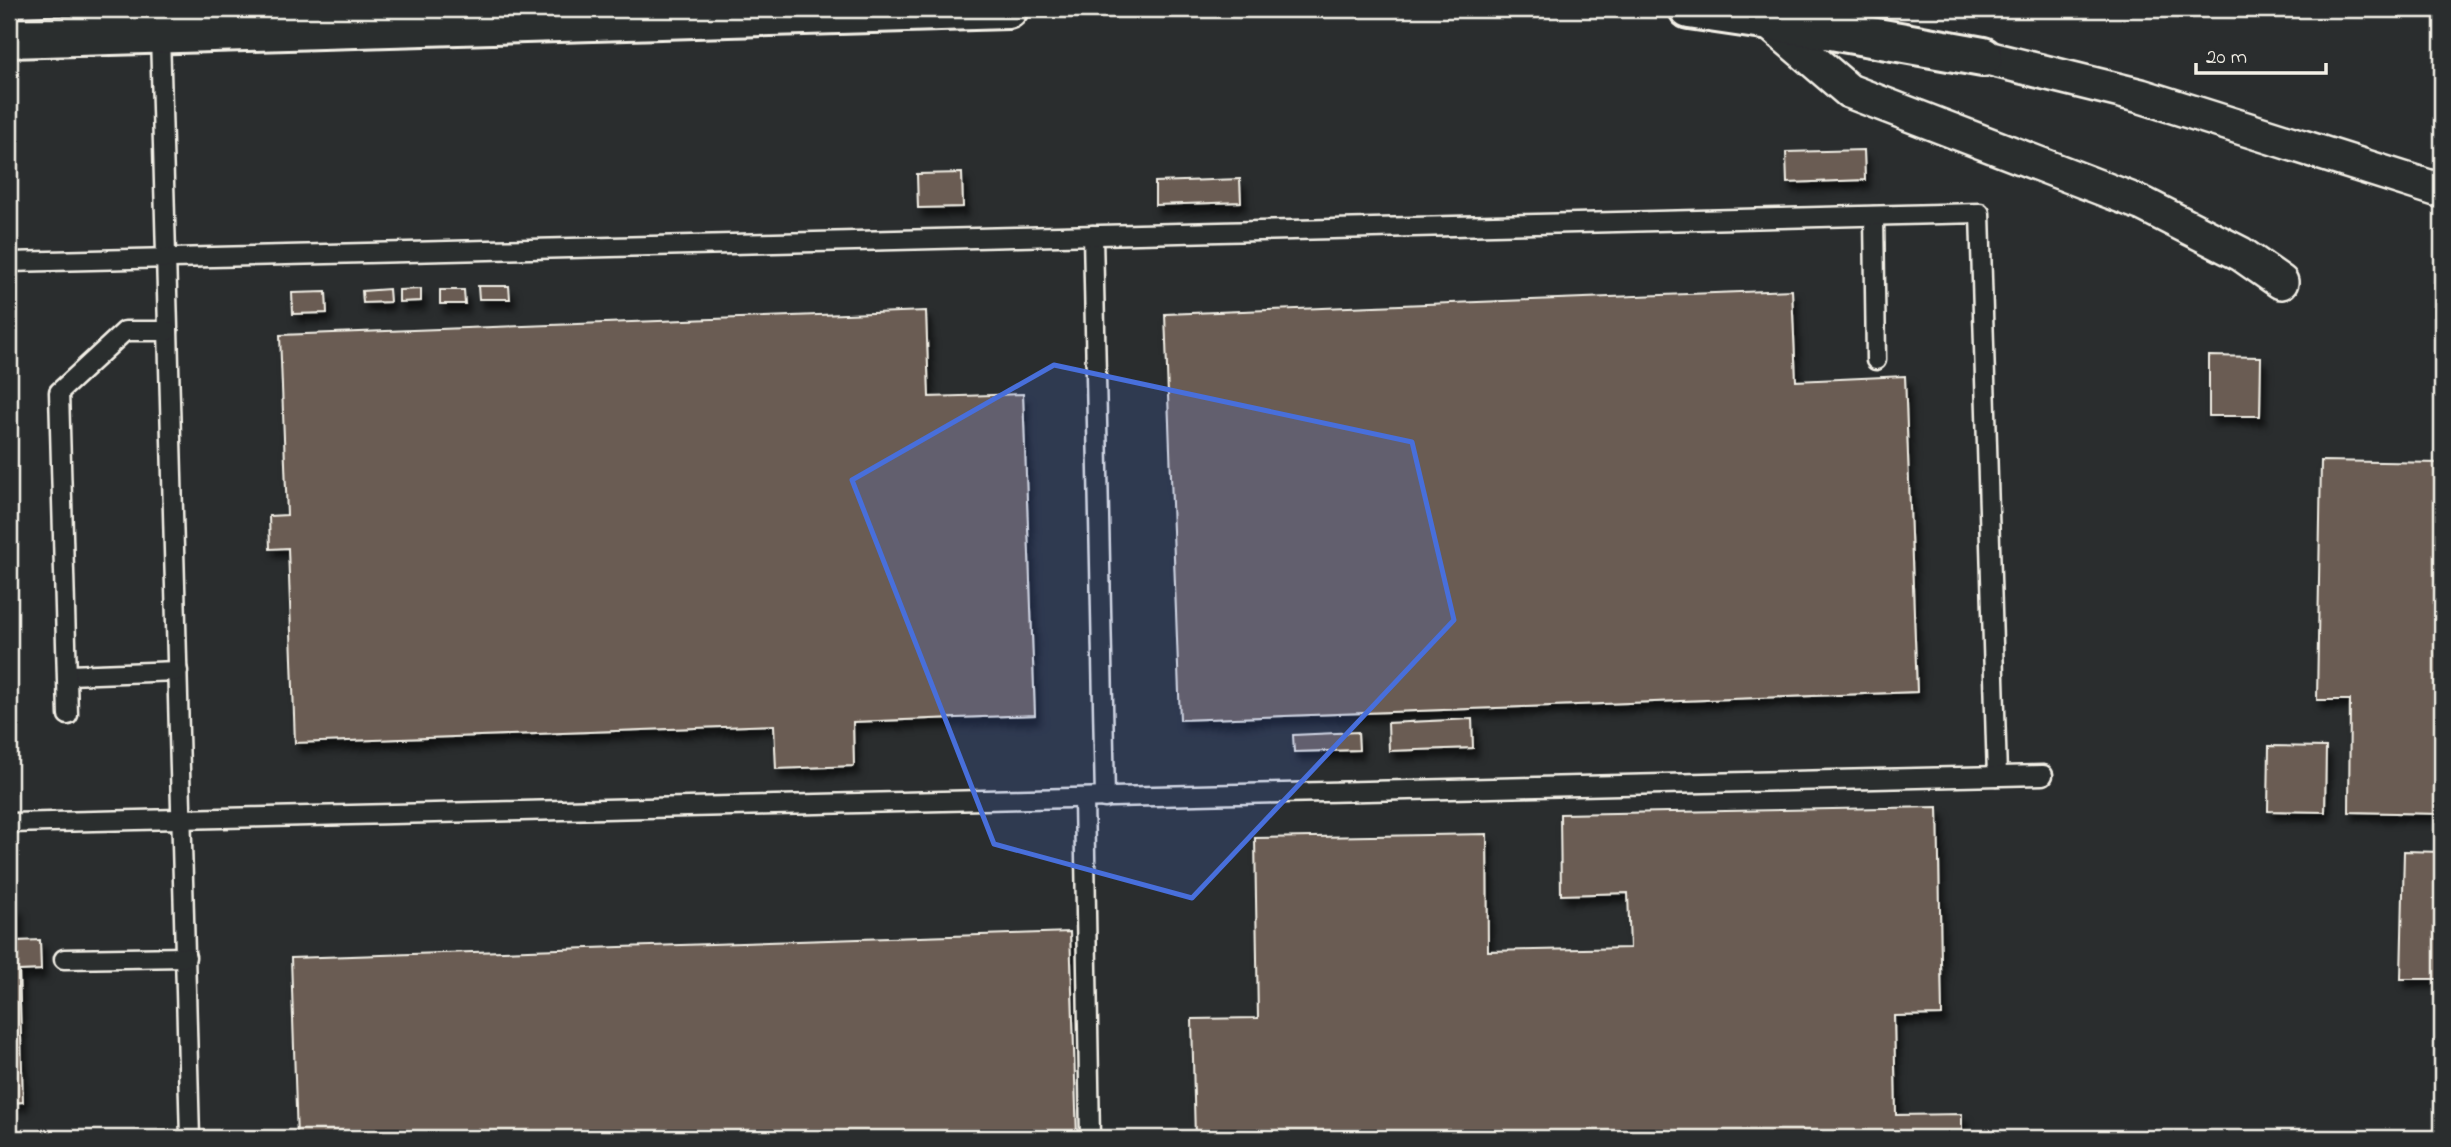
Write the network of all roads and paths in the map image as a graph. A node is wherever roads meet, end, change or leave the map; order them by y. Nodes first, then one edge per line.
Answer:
1 (1008, 9) edge
2 (1689, 9) edge
3 (439, 17) edge
4 (1766, 20) junction
5 (160, 33) junction
6 (9, 38) edge
7 (1983, 57) joint
8 (2442, 191) edge
9 (1874, 216) junction
10 (1093, 235) junction
11 (166, 257) junction
12 (9, 262) edge
13 (2281, 282) dead end
14 (168, 331) junction
15 (1876, 360) dead end
16 (178, 671) junction
17 (69, 675) junction
18 (68, 715) dead end
19 (2043, 775) dead end
20 (1997, 776) junction
21 (1105, 798) junction
22 (1084, 799) junction
23 (181, 817) junction
24 (9, 823) edge
25 (186, 957) junction
26 (64, 959) dead end
27 (191, 1138) edge
28 (1090, 1138) edge

1 - 3 street
2 - 4 street
3 - 5 street
4 - 7 street
4 - 13 street
5 - 6 street
5 - 11 lane
7 - 8 street
9 - 10 lane
9 - 15 lane
9 - 20 lane
10 - 11 lane
10 - 21 lane
11 - 12 lane
11 - 14 lane
14 - 16 lane
14 - 17 lane
16 - 17 lane
16 - 23 lane
17 - 18 lane
19 - 20 lane
20 - 21 lane
21 - 22 lane
22 - 23 lane
22 - 28 lane
23 - 24 lane
23 - 25 lane
25 - 26 lane
25 - 27 lane

